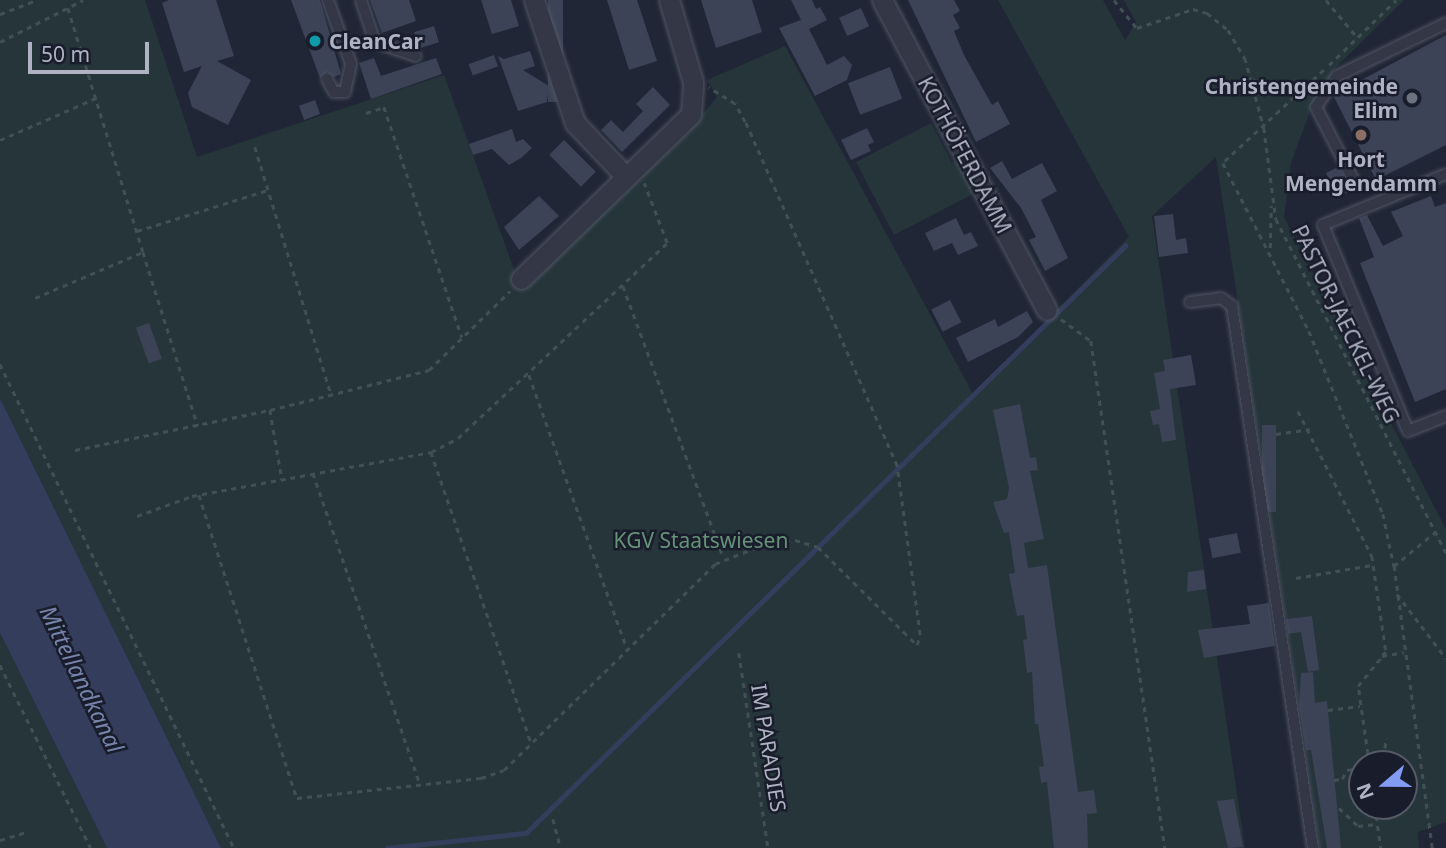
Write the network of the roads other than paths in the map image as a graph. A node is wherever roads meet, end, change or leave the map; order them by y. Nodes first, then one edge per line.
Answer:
1 (328, 0) edge
2 (360, 0) edge
3 (534, 0) edge
4 (669, 0) edge
5 (882, 0) edge
6 (1446, 23) edge
7 (416, 56) dead end
8 (327, 79) dead end
9 (631, 173) junction
10 (1446, 174) edge
11 (1354, 181) dead end
12 (522, 279) road end
13 (1190, 302) dead end
14 (1052, 313) road end
15 (1446, 416) edge
16 (1313, 848) edge

1 - 8 lane
2 - 7 lane
3 - 9 street
4 - 9 street
5 - 14 street, KOTHÖFERDAMM
6 - 11 lane
9 - 12 street
10 - 15 lane
13 - 16 lane

